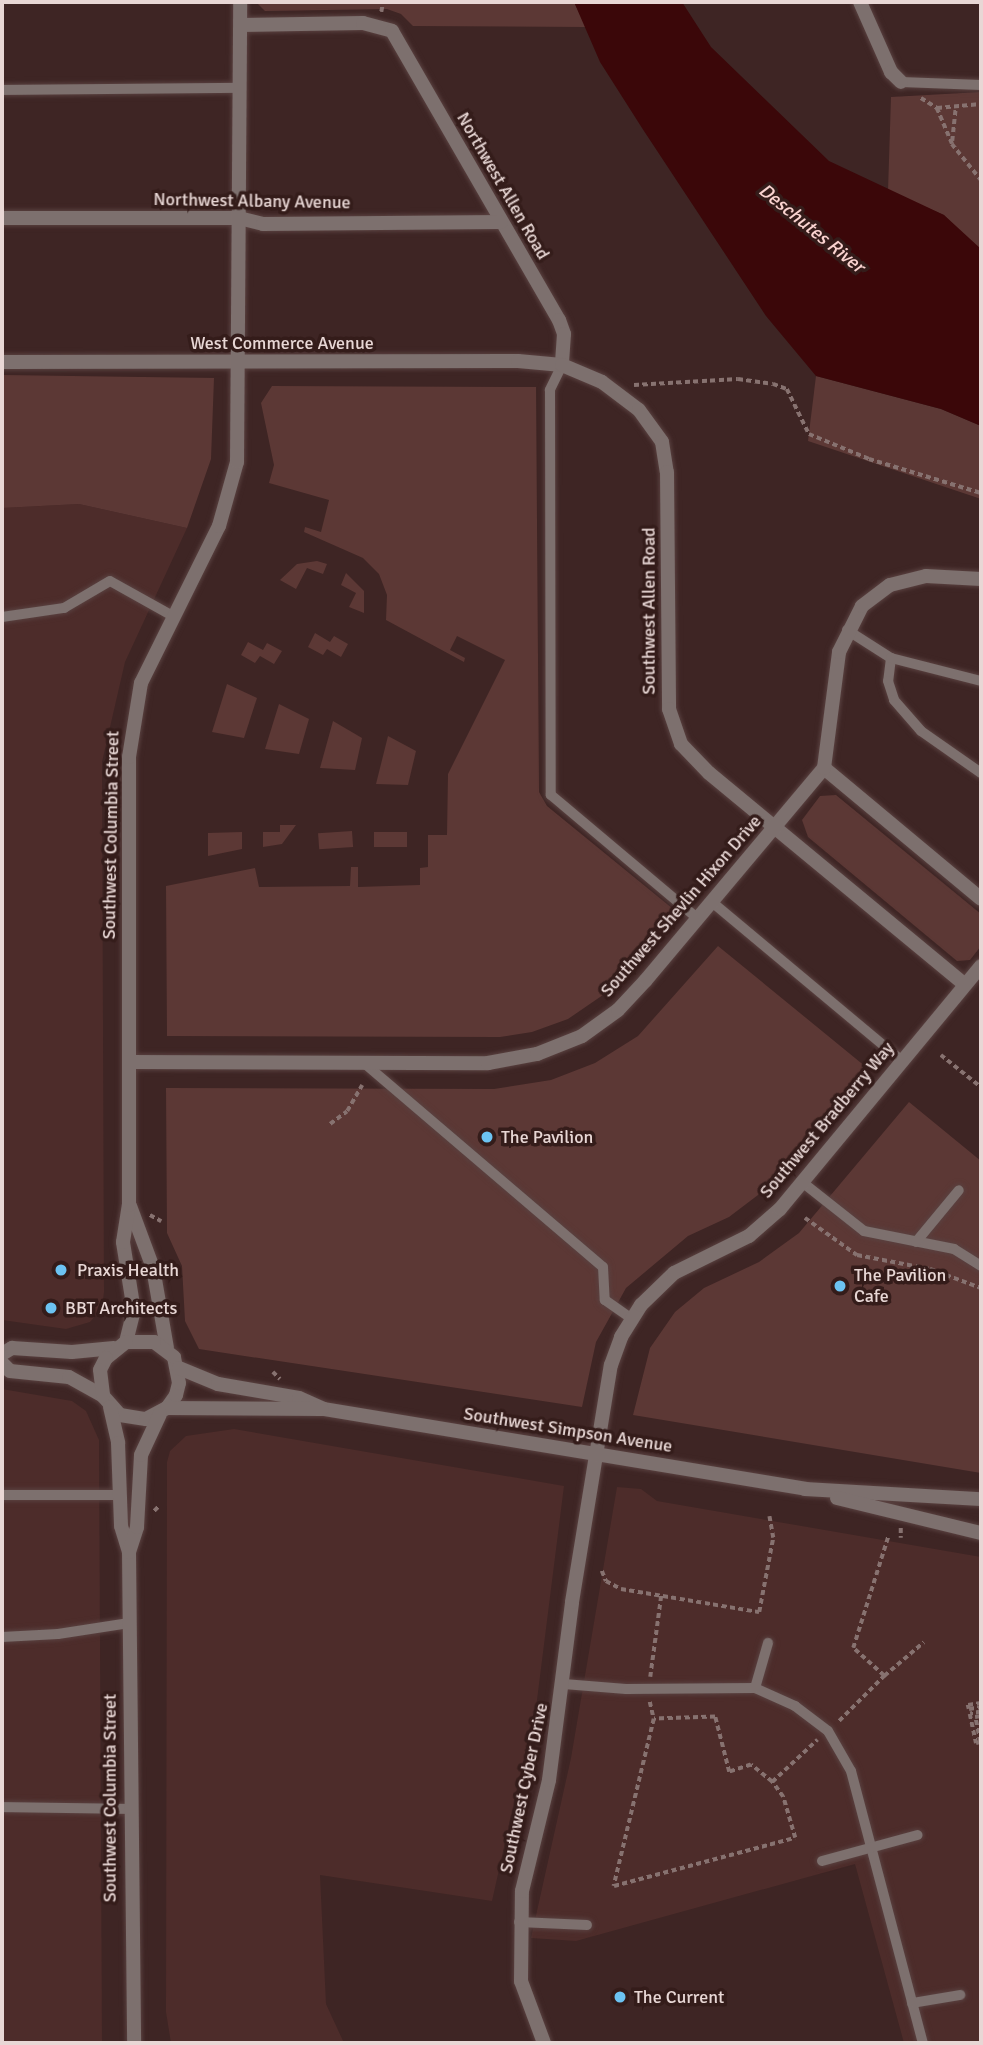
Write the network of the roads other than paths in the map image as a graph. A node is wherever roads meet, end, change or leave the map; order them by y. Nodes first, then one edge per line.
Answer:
1 (240, 2) edge
2 (860, 2) edge
3 (241, 25) junction
4 (901, 82) joint
5 (981, 85) edge
6 (241, 88) junction
7 (2, 90) edge
8 (2, 218) edge
9 (239, 218) junction
10 (501, 222) junction
11 (2, 362) edge
12 (238, 362) junction
13 (562, 365) junction
14 (981, 579) edge
15 (171, 615) junction
16 (2, 617) edge
17 (846, 630) junction
18 (891, 658) junction
19 (981, 681) edge
20 (824, 768) junction
21 (981, 773) edge
22 (775, 827) junction
23 (981, 899) edge
24 (712, 902) junction
25 (698, 919) junction
26 (981, 966) edge
27 (965, 985) junction
28 (902, 1061) junction
29 (129, 1062) junction
30 (363, 1062) junction
31 (802, 1182) junction
32 (959, 1190) dead end
33 (129, 1205) junction
34 (916, 1242) junction
35 (981, 1266) edge
36 (631, 1318) junction
37 (120, 1345) junction
38 (167, 1348) junction
39 (2, 1354) edge
40 (2, 1363) edge
41 (178, 1368) junction
42 (106, 1401) junction
43 (324, 1409) junction
44 (163, 1411) junction
45 (597, 1454) junction
46 (805, 1489) junction
47 (2, 1495) edge
48 (119, 1495) junction
49 (981, 1499) edge
50 (981, 1533) edge
51 (129, 1552) junction
52 (129, 1623) junction
53 (2, 1637) edge
54 (768, 1643) dead end
55 (564, 1684) junction
56 (755, 1688) junction
57 (2, 1807) edge
58 (130, 1809) junction
59 (918, 1835) dead end
60 (871, 1847) junction
61 (822, 1861) dead end
62 (519, 1922) junction
63 (587, 1925) dead end
64 (960, 1995) dead end
65 (912, 2003) junction
66 (134, 2043) edge
67 (544, 2043) edge
68 (923, 2043) edge

1 - 3 street, Southwest Columbia Street
2 - 4 street
3 - 6 street, Southwest Columbia Street
3 - 10 street, Northwest Allen Road
4 - 5 lane
6 - 7 lane
6 - 9 street, Southwest Columbia Street
8 - 9 street, Northwest Albany Avenue
9 - 10 street, Northwest Albany Avenue
9 - 12 street, Southwest Columbia Street
10 - 13 street, Northwest Allen Road
11 - 12 street, West Commerce Avenue
12 - 13 street, West Commerce Avenue
12 - 15 street, Southwest Columbia Street
13 - 22 street, Southwest Allen Road
13 - 25 lane
14 - 17 street
15 - 16 lane
15 - 29 street, Southwest Columbia Street
17 - 18 lane
17 - 20 street
18 - 19 lane
18 - 21 lane
20 - 22 street, Southwest Shevlin Hixon Drive
20 - 23 street
22 - 24 street, Southwest Shevlin Hixon Drive
22 - 27 street, Southwest Allen Road
24 - 25 street, Southwest Shevlin Hixon Drive
24 - 28 lane
25 - 30 street, Southwest Shevlin Hixon Drive
26 - 27 street, Southwest Bradberry Way
27 - 28 street, Southwest Bradberry Way
28 - 31 street, Southwest Bradberry Way
29 - 30 street, Southwest Shevlin Hixon Drive
29 - 33 street, Southwest Columbia Street
30 - 36 lane
31 - 34 lane
31 - 36 street, Southwest Bradberry Way
32 - 34 lane
33 - 37 street, Southwest Columbia Street
33 - 38 street, Southwest Columbia Street
34 - 35 lane
36 - 45 street, Southwest Bradberry Way
37 - 38 street
37 - 39 street
37 - 42 street
38 - 41 street
40 - 42 street
41 - 43 street, Southwest Simpson Avenue
41 - 44 street
42 - 44 street
42 - 48 street, Southwest Columbia Street
43 - 44 street, Southwest Simpson Avenue
43 - 45 street, Southwest Simpson Avenue
44 - 51 street, Southwest Columbia Street
45 - 46 street, Southwest Simpson Avenue
45 - 55 street, Southwest Cyber Drive
46 - 49 street, Southwest Simpson Avenue
46 - 50 street, Southwest Simpson Avenue
47 - 48 lane
48 - 51 street, Southwest Columbia Street
51 - 52 street, Southwest Columbia Street
52 - 53 lane
52 - 58 street, Southwest Columbia Street
54 - 56 lane
55 - 56 lane
55 - 62 street, Southwest Cyber Drive
56 - 60 lane
57 - 58 lane
58 - 66 street, Southwest Columbia Street
59 - 60 lane
60 - 61 lane
60 - 65 lane
62 - 63 lane
62 - 67 street, Southwest Cyber Drive
64 - 65 lane
65 - 68 lane

